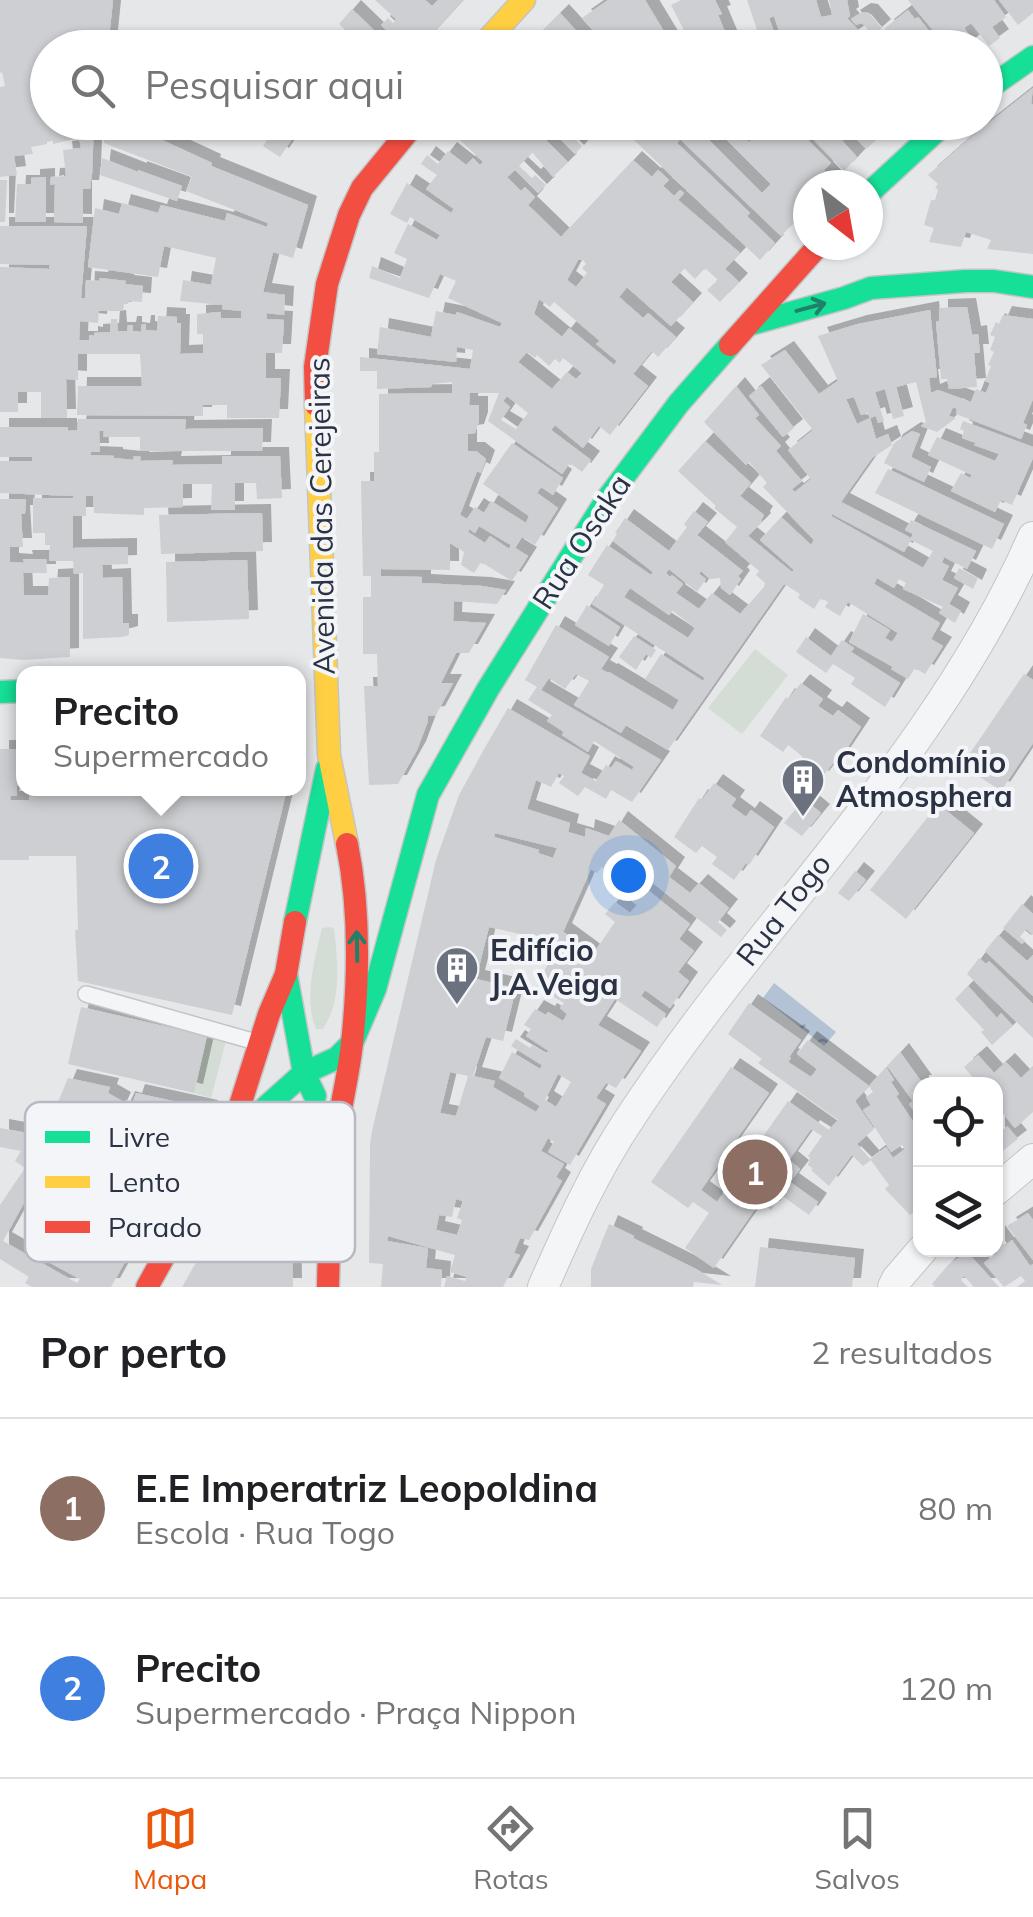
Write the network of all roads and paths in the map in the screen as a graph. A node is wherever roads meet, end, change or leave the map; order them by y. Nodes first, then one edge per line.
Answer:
1 (524, 0) edge
2 (496, 30) edge
3 (1033, 57) edge
4 (1003, 78) edge
5 (401, 140) edge
6 (926, 140) edge
7 (883, 180) edge
8 (824, 262) edge
9 (1033, 287) edge
10 (871, 288) junction
11 (751, 324) junction
12 (1033, 537) edge
13 (325, 682) junction
14 (306, 683) edge
15 (330, 755) junction
16 (428, 796) junction
17 (394, 832) dead end
18 (345, 879) junction
19 (292, 936) junction
20 (286, 974) junction
21 (86, 994) dead end
22 (260, 1043) junction
23 (352, 1043) junction
24 (304, 1073) junction
25 (241, 1102) edge
26 (272, 1102) edge
27 (319, 1102) edge
28 (342, 1102) edge
29 (1031, 1162) edge
30 (1003, 1184) edge
31 (916, 1257) edge
32 (161, 1262) edge
33 (328, 1262) edge
34 (147, 1287) edge
35 (328, 1287) edge
36 (542, 1287) edge
37 (893, 1287) edge

1 - 2 main road
3 - 4 main road
5 - 13 main road, Avenida das Cerejeiras
6 - 7 main road
8 - 10 main road
8 - 11 main road, Rua Osaka
9 - 10 main road
11 -> 10 main road
11 - 16 main road, Rua Osaka
12 - 36 street, Rua Togo
13 - 14 main road
13 - 15 main road, Avenida das Cerejeiras
15 - 18 main road
15 - 19 main road
16 - 17 main road
16 - 23 main road, Rua Osaka
18 - 19 main road
23 -> 18 main road
19 - 20 main road
20 - 22 main road
20 - 24 main road
21 - 22 lane
22 - 25 main road
23 - 24 main road
23 - 28 main road
24 - 26 main road
24 - 27 main road
29 - 30 street
31 - 37 street
32 - 34 main road
33 - 35 main road

